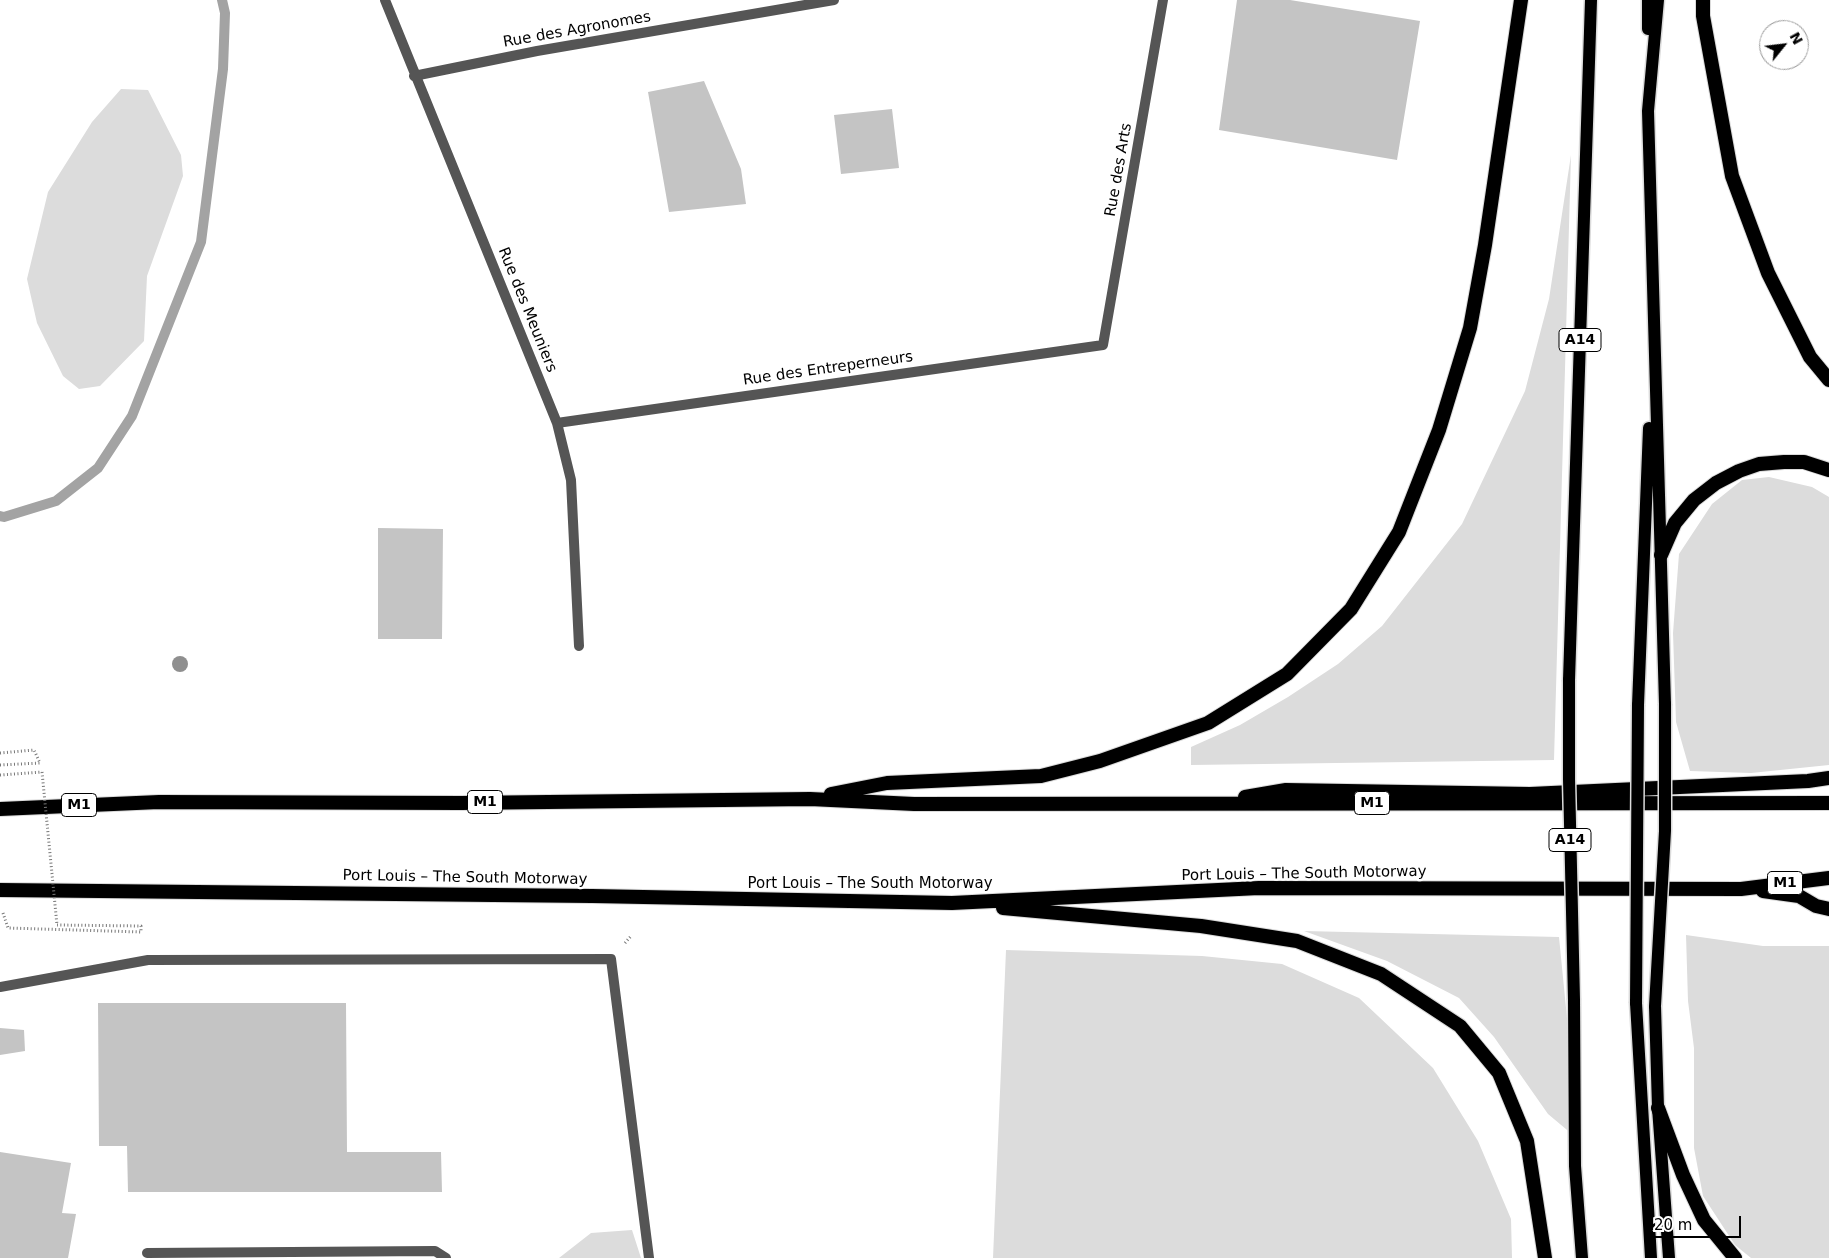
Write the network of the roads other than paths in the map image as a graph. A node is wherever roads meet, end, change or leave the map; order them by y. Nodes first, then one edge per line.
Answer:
1 (385, 0) edge
2 (834, 0) edge
3 (1163, 0) edge
4 (1521, 0) edge
5 (1592, 0) edge
6 (1648, 0) edge
7 (1658, 0) edge
8 (1702, 0) edge
9 (414, 76) junction
10 (1648, 111) junction
11 (1652, 328) junction
12 (1103, 345) joint
13 (1829, 380) edge
14 (557, 423) junction
15 (1829, 470) edge
16 (1661, 555) junction
17 (579, 646) dead end
18 (1829, 778) edge
19 (810, 799) junction
20 (1205, 803) junction
21 (1829, 803) edge
22 (0, 809) edge
23 (1829, 878) edge
24 (1741, 888) junction
25 (0, 890) edge
26 (952, 903) junction
27 (1829, 909) edge
28 (0, 987) edge
29 (1658, 1108) junction
30 (1664, 1196) junction
31 (147, 1253) dead end
32 (446, 1258) edge
33 (649, 1258) edge
34 (1545, 1258) edge
35 (1582, 1258) edge
36 (1651, 1258) edge
37 (1662, 1258) edge
38 (1669, 1258) edge
39 (1735, 1258) edge

1 - 9 street, Rue des Meuniers
2 - 9 street, Rue des Agronomes
3 - 12 street, Rue des Arts
4 - 19 highway
5 - 35 main road, A14, bridge
6 - 10 main road
7 - 10 main road
8 - 13 highway
9 - 14 street, Rue des Meuniers
10 - 11 main road
11 - 16 main road
11 - 36 main road, bridge
12 - 14 street, Rue des Entreperneurs
14 - 17 street, Rue des Meuniers
15 - 16 highway
16 - 29 main road, bridge
18 - 20 highway
19 - 20 highway, M1
19 - 22 highway, M1
20 - 21 highway, M1
23 - 24 highway, Port Louis – The South Motorway / M1
24 - 26 highway, Port Louis – The South Motorway / M1
24 - 27 highway
25 - 26 highway, Port Louis – The South Motorway / M1
26 - 34 highway
28 - 33 street
29 - 30 main road
29 - 39 highway
30 - 37 main road
30 - 38 main road
31 - 32 street

